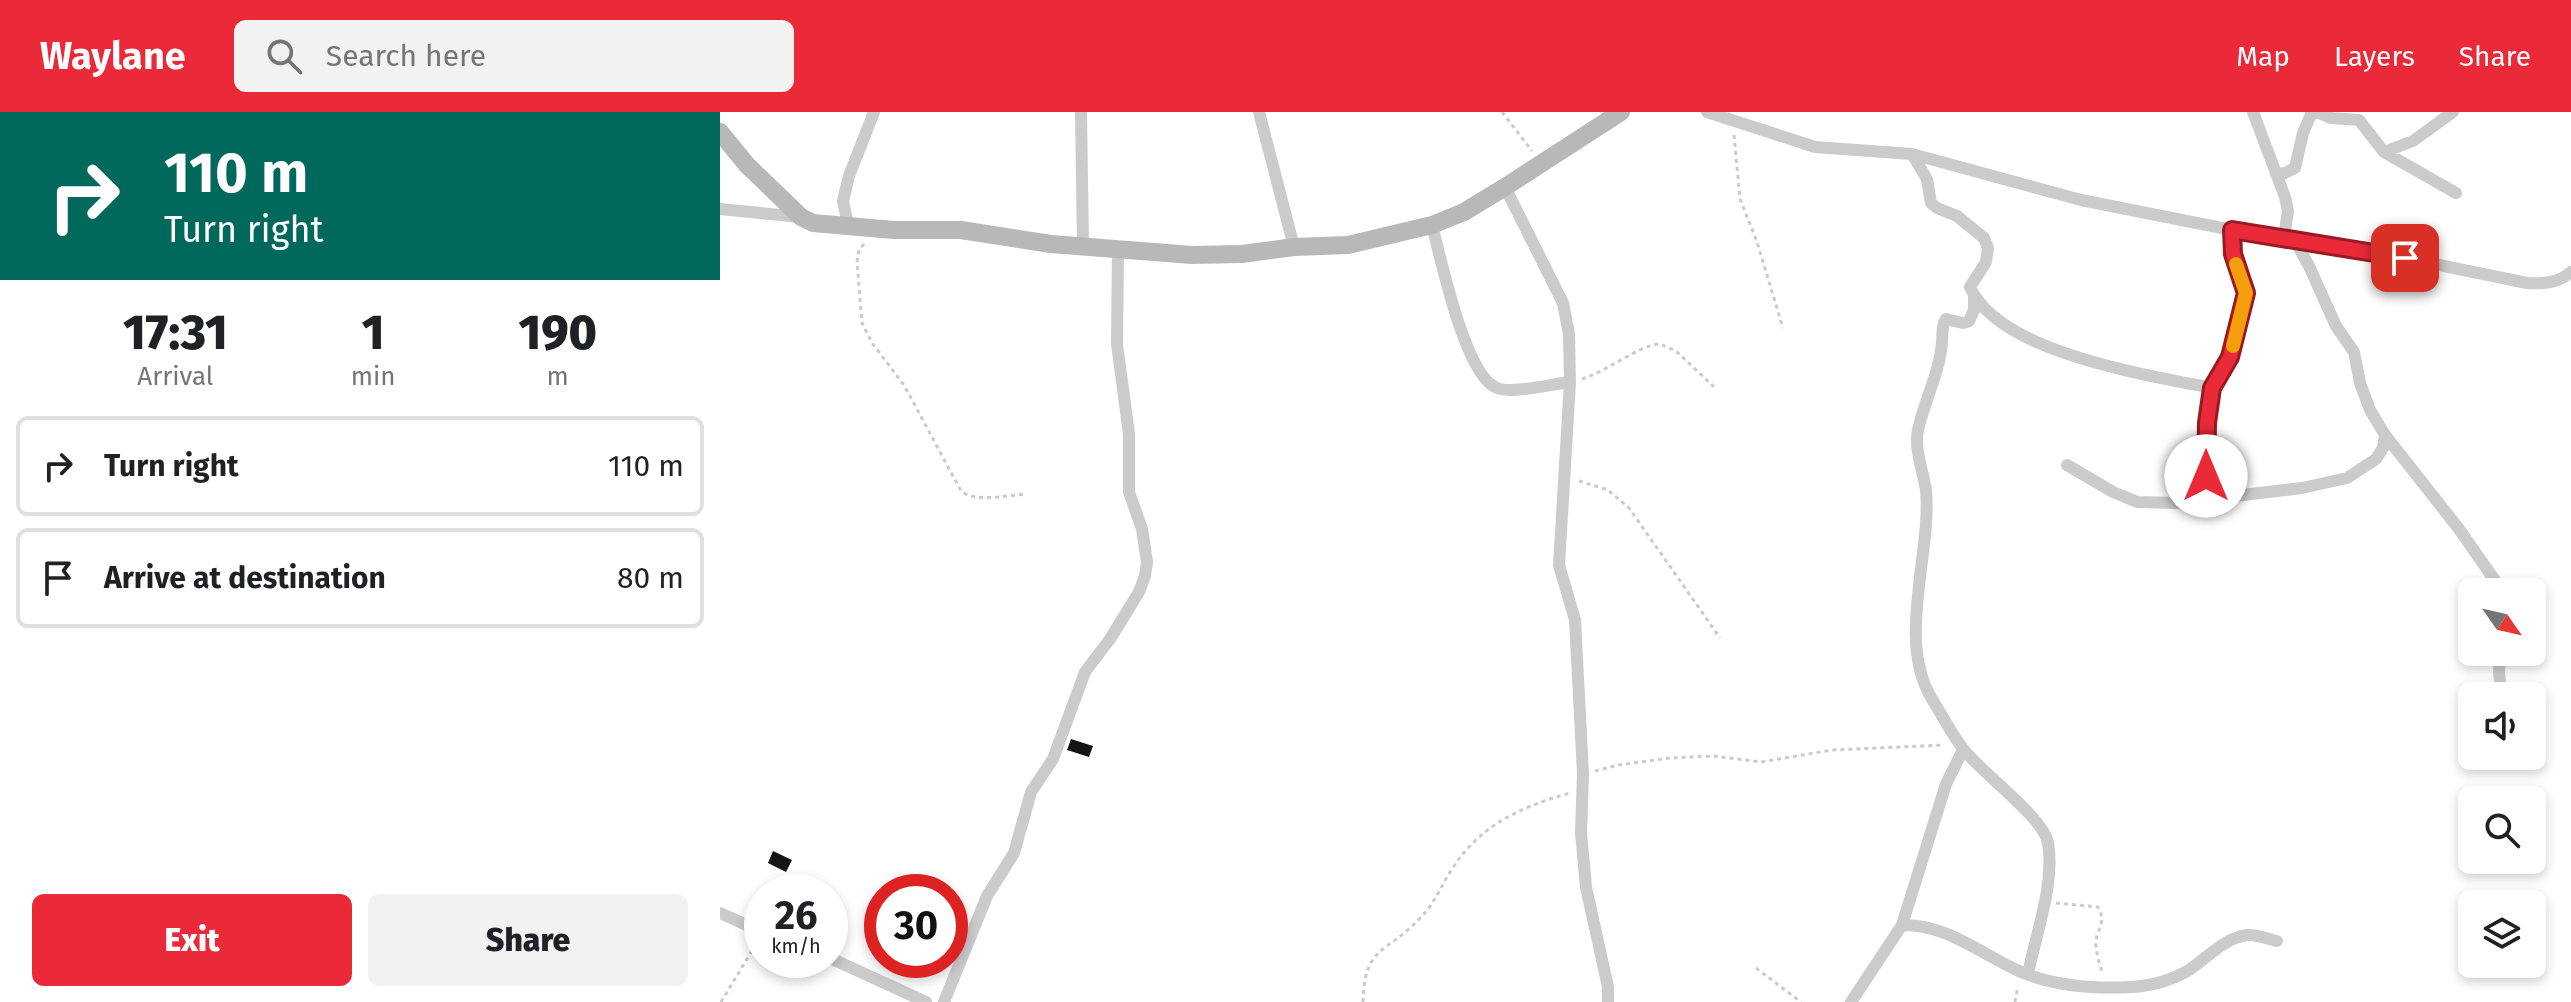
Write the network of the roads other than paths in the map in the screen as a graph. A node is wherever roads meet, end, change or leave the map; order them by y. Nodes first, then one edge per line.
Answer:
1 (874, 112) edge
2 (1081, 112) edge
3 (1259, 112) edge
4 (1621, 112) edge
5 (1707, 112) edge
6 (2253, 112) edge
7 (2314, 112) edge
8 (2453, 112) edge
9 (720, 132) edge
10 (2384, 152) junction
11 (1912, 154) junction
12 (2276, 174) junction
13 (1505, 187) junction
14 (2456, 193) dead end
15 (720, 209) edge
16 (801, 217) junction
17 (848, 225) junction
18 (1432, 225) junction
19 (2232, 230) junction
20 (2289, 238) junction
21 (1083, 246) junction
22 (1294, 247) junction
23 (1118, 249) junction
24 (2571, 272) edge
25 (1974, 296) junction
26 (1570, 382) junction
27 (2212, 388) junction
28 (2385, 435) junction
29 (2067, 465) dead end
30 (2207, 499) junction
31 (2493, 578) edge
32 (1962, 747) junction
33 (720, 913) edge
34 (744, 924) edge
35 (1902, 925) junction
36 (2277, 941) dead end
37 (848, 966) edge
38 (2025, 973) junction
39 (926, 1002) edge
40 (944, 1002) edge
41 (1608, 1002) edge
42 (1851, 1002) edge

1 - 17 street
2 - 21 street
3 - 22 street
4 - 13 street
5 - 11 street
6 - 12 street
7 - 10 street
7 - 12 street
8 - 10 street
9 - 16 street
10 - 14 street
11 - 19 street
11 - 25 street
12 - 20 street
13 - 18 street
13 - 26 street
15 - 16 street
16 - 17 street
17 - 21 street
18 - 22 street
18 - 26 street
19 - 20 street
19 - 27 street
20 - 24 street
20 - 28 street
21 - 23 street
22 - 23 street
23 - 40 street
25 - 27 street
25 - 32 street
26 - 41 street
27 - 30 street
28 - 30 street
28 - 31 street
29 - 30 street
32 - 35 street
32 - 38 street
33 - 34 street
35 - 38 street
35 - 42 street
36 - 38 street
37 - 39 street

